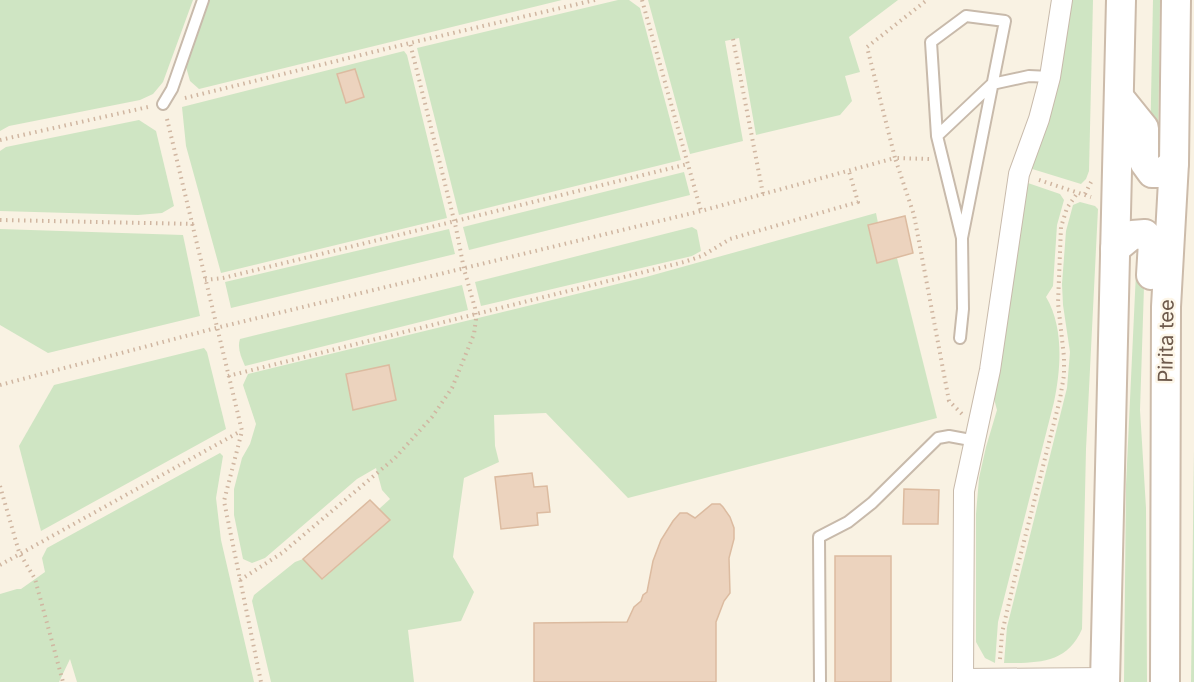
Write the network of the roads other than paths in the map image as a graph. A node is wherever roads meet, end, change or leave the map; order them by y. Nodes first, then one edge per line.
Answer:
1 (204, 0) edge
2 (1062, 0) edge
3 (1122, 0) edge
4 (1176, 0) edge
5 (1050, 77) junction
6 (992, 84) junction
7 (1119, 97) junction
8 (163, 104) road end
9 (937, 136) junction
10 (1173, 163) junction
11 (962, 238) junction
12 (1115, 249) junction
13 (1166, 307) junction
14 (960, 338) dead end
15 (976, 441) junction
16 (1105, 680) edge
17 (963, 681) edge
18 (820, 682) edge
19 (1165, 682) edge

1 - 8 lane
2 - 5 street
3 - 7 main road
4 - 10 main road, Pirita tee
5 - 6 lane
5 - 15 street
6 - 9 lane
6 - 9 lane
6 - 11 lane
7 - 10 main road
7 - 12 main road
9 - 11 lane
10 - 13 main road, Pirita tee
11 - 14 lane
12 - 13 main road
12 - 16 main road
13 - 19 main road, Pirita tee
15 - 17 street
15 - 18 lane
16 - 17 street

